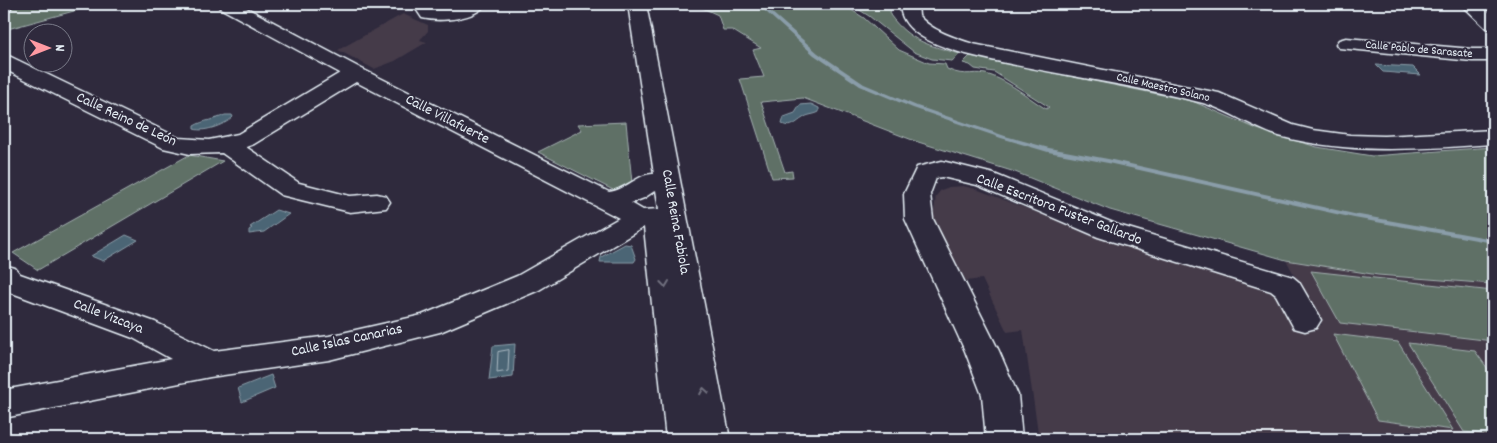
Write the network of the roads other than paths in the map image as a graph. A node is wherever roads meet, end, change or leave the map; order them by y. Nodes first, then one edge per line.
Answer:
1 (226, 4) edge
2 (431, 4) edge
3 (477, 4) edge
4 (627, 4) edge
5 (637, 4) edge
6 (909, 4) edge
7 (1470, 4) edge
8 (1493, 24) edge
9 (1346, 44) dead end
10 (1493, 55) edge
11 (6, 63) edge
12 (355, 73) junction
13 (1493, 137) edge
14 (228, 146) junction
15 (651, 182) junction
16 (605, 201) junction
17 (377, 202) dead end
18 (656, 218) junction
19 (6, 280) edge
20 (1305, 320) dead end
21 (210, 364) junction
22 (4, 404) edge
23 (685, 439) edge
24 (712, 439) edge
25 (1004, 439) edge

1 - 12 street, Calle Villafuerte
2 - 3 street
4 - 15 street, Calle Reina Fabiola
5 - 18 street, Calle Reina Fabiola
6 - 13 street, Calle Maestro Solano
7 - 8 street
9 - 10 street, Calle Pablo de Sarasate
11 - 14 street, Calle Reino de León
12 - 14 street, Calle Reino de León
12 - 16 street, Calle Villafuerte
14 - 17 street
15 - 16 street, Calle Reina Fabiola
15 - 18 street, Calle Reina Fabiola
16 - 18 street, Calle Villafuerte
18 - 21 street, Calle Islas Canarias
18 -> 23 street, Calle Reina Fabiola
24 -> 18 street, Calle Reina Fabiola
19 - 21 street, Calle Vizcaya
20 - 25 street, Calle Escritora Fuster Gallardo
21 - 22 street, Calle Islas Canarias

